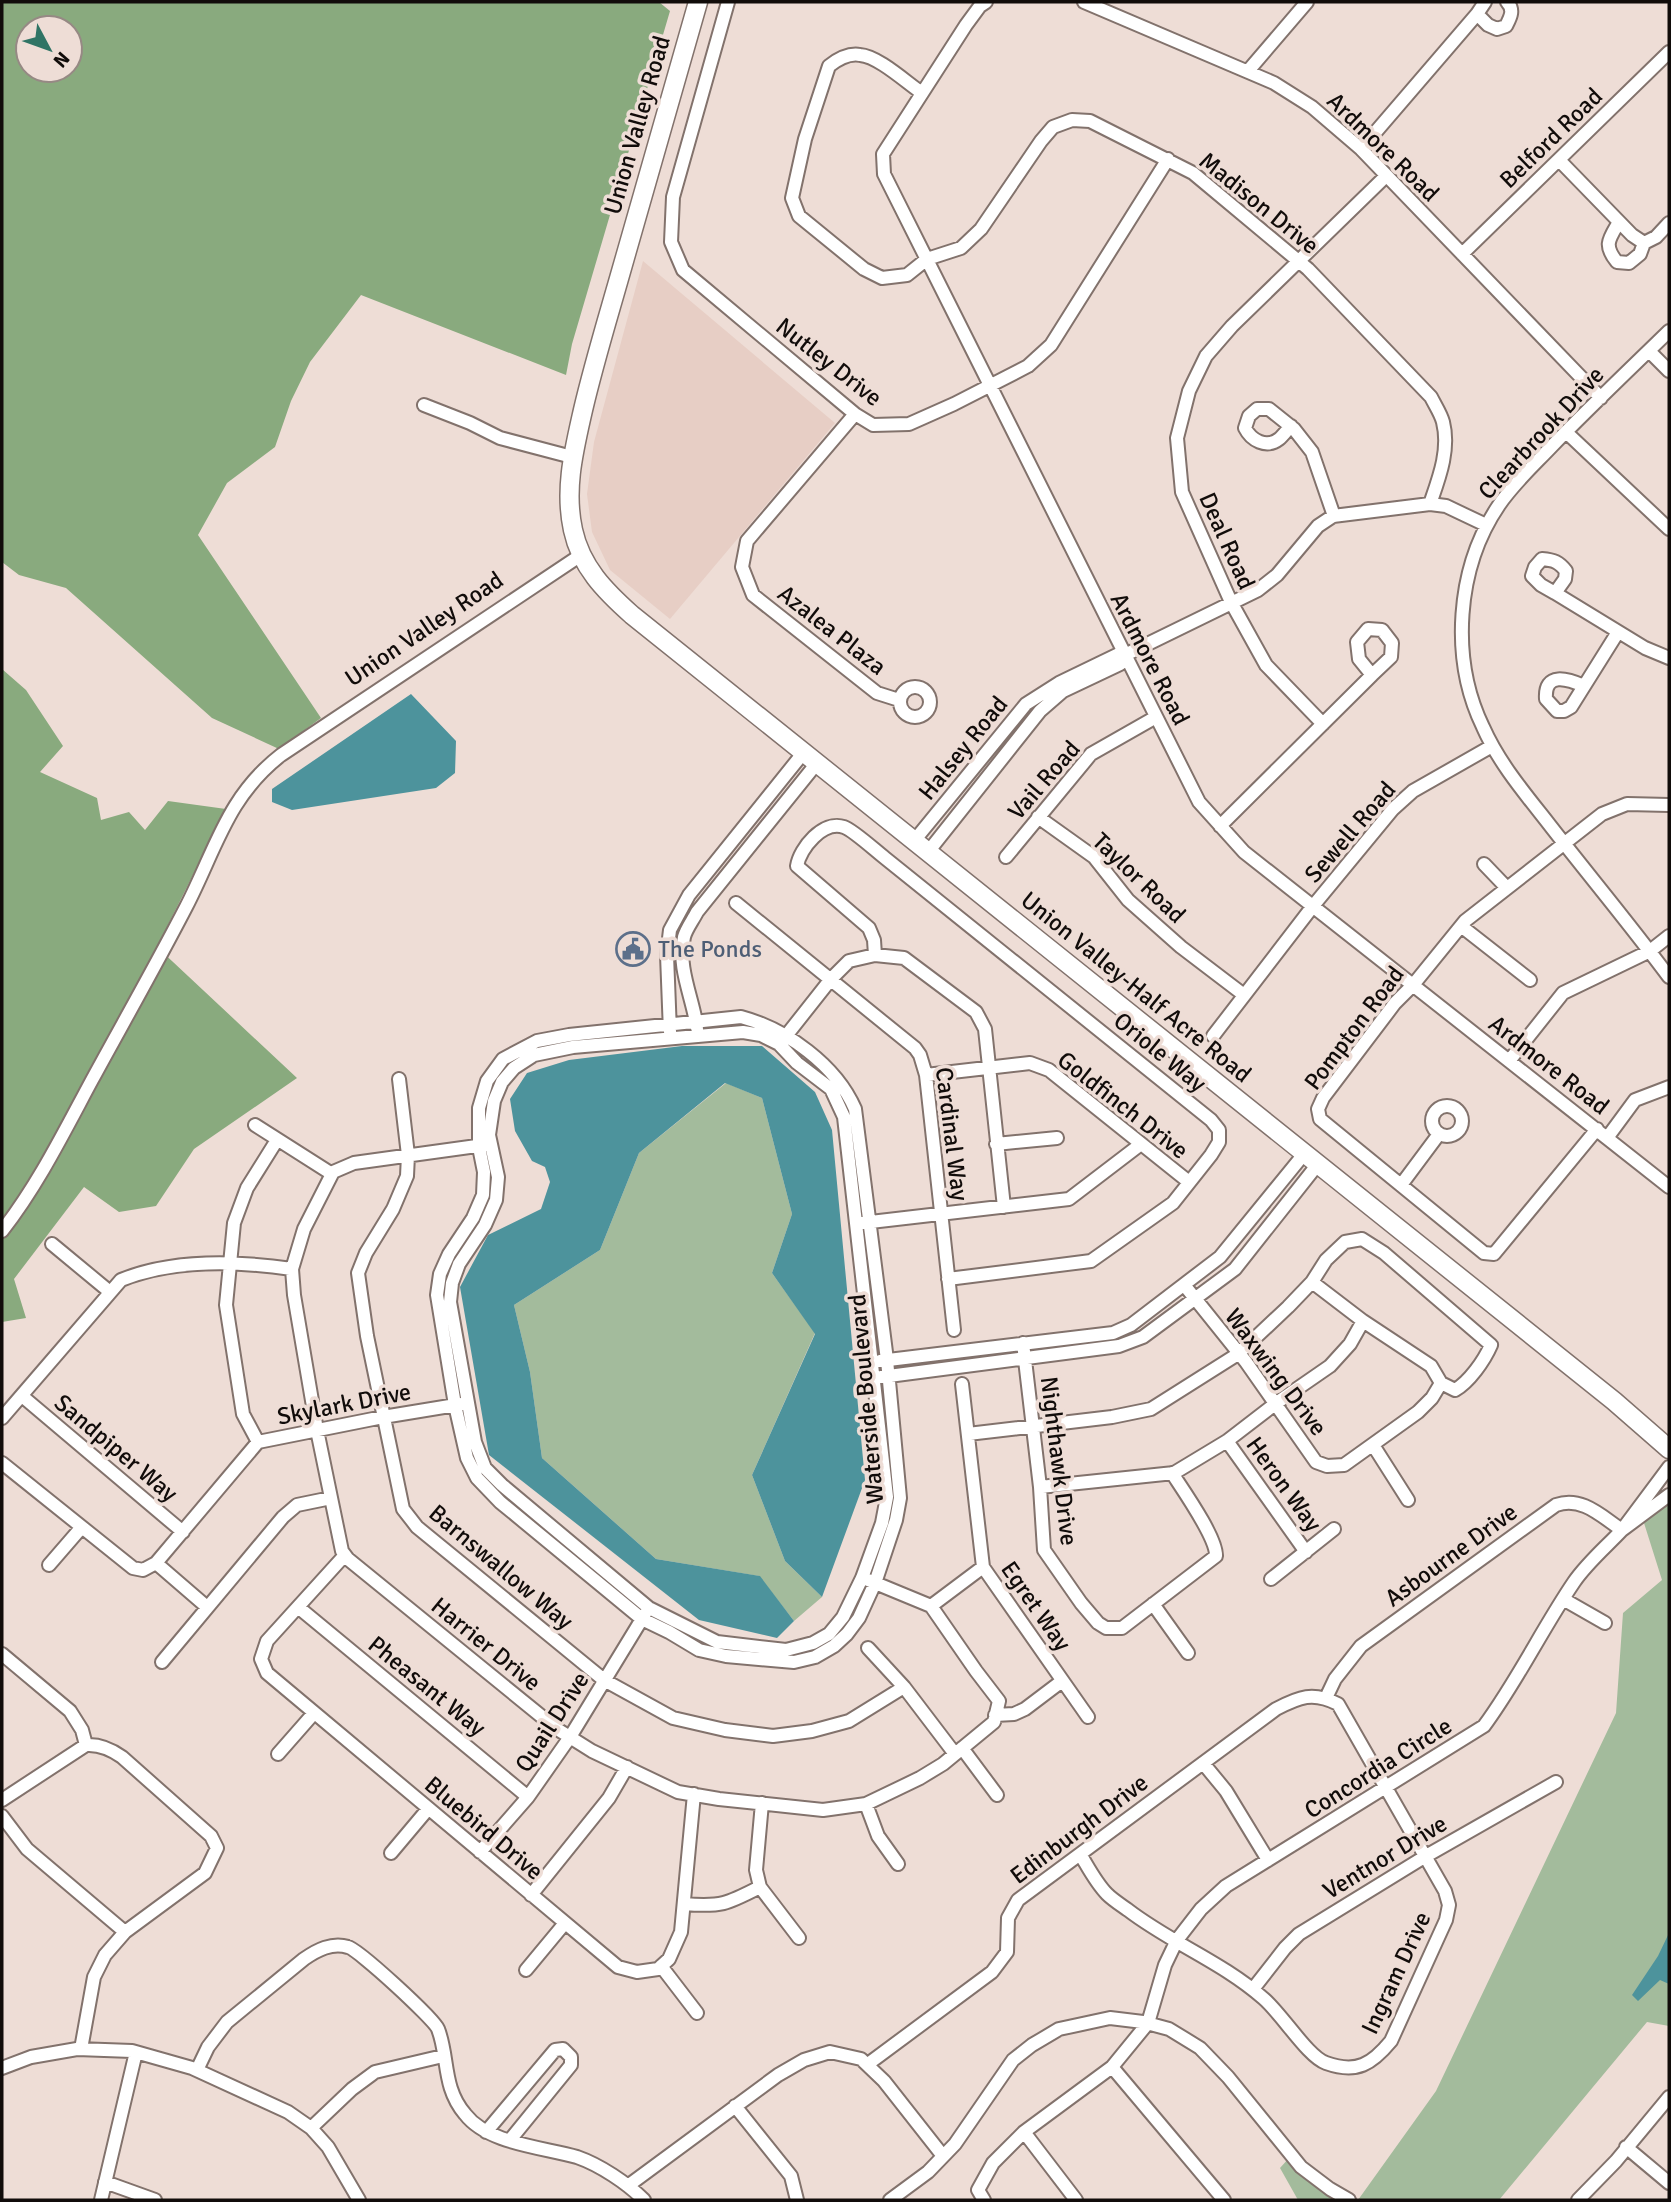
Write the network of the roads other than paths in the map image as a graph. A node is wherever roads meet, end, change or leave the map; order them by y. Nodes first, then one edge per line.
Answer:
1 (698, 2) edge
2 (729, 2) edge
3 (1084, 2) edge
4 (1307, 2) edge
5 (1485, 2) edge
6 (1507, 2) edge
7 (981, 3) edge
8 (1477, 14) junction
9 (1669, 52) edge
10 (1248, 71) junction
11 (922, 93) junction
12 (1360, 149) junction
13 (1168, 159) junction
14 (1559, 160) junction
15 (1387, 176) junction
16 (1619, 222) junction
17 (1669, 223) edge
18 (1644, 243) junction
19 (1462, 254) junction
20 (927, 259) junction
21 (1299, 261) junction
22 (1669, 331) edge
23 (1649, 351) junction
24 (1669, 371) edge
25 (989, 386) junction
26 (1601, 398) junction
27 (424, 405) dead end
28 (855, 414) junction
29 (1290, 426) dead end
30 (1566, 432) junction
31 (572, 457) junction
32 (1430, 504) junction
33 (1334, 516) junction
34 (1486, 525) junction
35 (1669, 529) edge
36 (581, 555) junction
37 (1555, 593) dead end
38 (1231, 602) junction
39 (1618, 632) junction
40 (1125, 655) junction
41 (1669, 658) edge
42 (1372, 675) dead end
43 (1584, 686) dead end
44 (899, 700) dead end
45 (1156, 717) junction
46 (1323, 724) junction
47 (1492, 747) junction
48 (810, 758) junction
49 (964, 779) junction
50 (978, 789) junction
51 (1669, 805) edge
52 (1038, 817) junction
53 (1220, 826) junction
54 (1564, 844) junction
55 (921, 847) junction
56 (1006, 857) dead end
57 (1484, 864) dead end
58 (1507, 888) junction
59 (736, 903) dead end
60 (1313, 906) junction
61 (1461, 926) junction
62 (1669, 936) edge
63 (1650, 951) junction
64 (875, 955) junction
65 (1669, 977) edge
66 (831, 979) junction
67 (1530, 980) dead end
68 (1413, 985) junction
69 (1244, 995) junction
70 (696, 1020) junction
71 (668, 1024) junction
72 (697, 1035) junction
73 (1213, 1036) dead end
74 (671, 1038) junction
75 (783, 1040) junction
76 (1509, 1061) junction
77 (989, 1067) junction
78 (926, 1075) junction
79 (399, 1079) dead end
80 (1669, 1087) edge
81 (255, 1125) dead end
82 (1597, 1129) junction
83 (1439, 1135) dead end
84 (1057, 1138) dead end
85 (1607, 1138) junction
86 (277, 1140) junction
87 (996, 1144) junction
88 (1141, 1144) junction
89 (485, 1145) junction
90 (408, 1155) junction
91 (1311, 1159) junction
92 (332, 1174) junction
93 (1189, 1182) junction
94 (1401, 1185) junction
95 (1669, 1186) edge
96 (1266, 1200) junction
97 (1004, 1207) junction
98 (1279, 1213) junction
99 (941, 1215) junction
100 (870, 1223) junction
101 (855, 1224) junction
102 (2, 1231) edge
103 (52, 1244) dead end
104 (229, 1264) junction
105 (292, 1269) junction
106 (948, 1279) junction
107 (1312, 1282) junction
108 (1185, 1286) junction
109 (110, 1292) junction
110 (1195, 1299) junction
111 (1363, 1321) junction
112 (954, 1330) dead end
113 (1023, 1343) junction
114 (1238, 1354) junction
115 (1024, 1358) junction
116 (887, 1360) junction
117 (872, 1362) junction
118 (888, 1376) junction
119 (874, 1378) junction
120 (1441, 1383) junction
121 (962, 1384) dead end
122 (22, 1396) junction
123 (470, 1403) junction
124 (1275, 1404) junction
125 (455, 1405) junction
126 (383, 1417) junction
127 (2, 1418) edge
128 (1033, 1426) junction
129 (317, 1430) junction
130 (968, 1434) junction
131 (258, 1441) junction
132 (1227, 1441) junction
133 (1373, 1445) junction
134 (1669, 1450) edge
135 (2, 1463) edge
136 (1669, 1467) edge
137 (1172, 1473) junction
138 (1041, 1487) junction
139 (1669, 1496) edge
140 (331, 1498) junction
141 (1408, 1500) dead end
142 (81, 1528) junction
143 (1334, 1529) dead end
144 (1622, 1530) junction
145 (183, 1532) junction
146 (1306, 1552) junction
147 (345, 1555) junction
148 (156, 1563) junction
149 (49, 1566) dead end
150 (982, 1567) junction
151 (1271, 1579) dead end
152 (868, 1581) junction
153 (1563, 1599) junction
154 (1153, 1604) junction
155 (931, 1606) junction
156 (208, 1607) junction
157 (298, 1607) junction
158 (646, 1614) junction
159 (1605, 1622) dead end
160 (868, 1648) dead end
161 (1188, 1653) dead end
162 (2, 1654) edge
163 (162, 1662) dead end
164 (604, 1680) junction
165 (1062, 1681) junction
166 (904, 1687) junction
167 (1326, 1698) junction
168 (314, 1713) junction
169 (995, 1715) junction
170 (1088, 1717) dead end
171 (570, 1737) junction
172 (86, 1745) junction
173 (958, 1751) junction
174 (278, 1755) dead end
175 (1203, 1763) junction
176 (627, 1767) junction
177 (1556, 1782) dead end
178 (1386, 1788) junction
179 (694, 1794) junction
180 (997, 1795) dead end
181 (528, 1797) junction
182 (2, 1800) edge
183 (762, 1803) junction
184 (866, 1804) junction
185 (428, 1808) junction
186 (2, 1816) edge
187 (480, 1852) junction
188 (391, 1853) dead end
189 (1080, 1854) junction
190 (1426, 1856) junction
191 (1268, 1860) junction
192 (898, 1864) dead end
193 (760, 1886) junction
194 (531, 1895) junction
195 (684, 1904) junction
196 (565, 1923) junction
197 (125, 1932) junction
198 (799, 1938) dead end
199 (1177, 1941) junction
200 (661, 1966) junction
201 (526, 1970) dead end
202 (1254, 1989) junction
203 (697, 2013) dead end
204 (1148, 2023) junction
205 (81, 2049) junction
206 (136, 2052) junction
207 (443, 2056) junction
208 (867, 2064) junction
209 (1112, 2067) junction
210 (2, 2068) edge
211 (197, 2070) junction
212 (1669, 2097) edge
213 (736, 2106) junction
214 (311, 2128) junction
215 (1024, 2132) junction
216 (486, 2133) junction
217 (510, 2140) junction
218 (1626, 2147) junction
219 (943, 2156) junction
220 (105, 2182) junction
221 (1669, 2183) edge
222 (629, 2185) junction
223 (101, 2200) edge
224 (155, 2200) edge
225 (359, 2200) edge
226 (643, 2200) edge
227 (797, 2200) edge
228 (890, 2200) edge
229 (984, 2200) edge
230 (1076, 2200) edge
231 (1224, 2200) edge
232 (1349, 2200) edge
233 (1578, 2200) edge

1 - 31 street, Union Valley Road
2 - 28 street, Nutley Drive
3 - 10 street, Ardmore Road
4 - 10 street
5 - 8 street
6 - 8 street
7 - 11 street, Ardmore Road
8 - 12 street
9 - 14 street, Belford Road
10 - 12 street, Ardmore Road
11 - 20 street, Ardmore Road
11 - 20 street, Madison Drive
12 - 15 street, Ardmore Road
13 - 20 street, Madison Drive
13 - 21 street, Madison Drive
13 - 25 street, Nutley Drive
14 - 16 street
14 - 19 street, Belford Road
15 - 19 street, Ardmore Road
15 - 21 street, Deal Road
16 - 18 street
16 - 18 street
17 - 18 street
19 - 26 street, Ardmore Road
20 - 25 street, Ardmore Road
21 - 32 street, Madison Drive
21 - 38 street, Deal Road
22 - 23 street, Clearbrook Drive
23 - 24 street
23 - 26 street, Clearbrook Drive
25 - 28 street, Nutley Drive
25 - 40 street, Ardmore Road
26 - 30 street, Clearbrook Drive
27 - 31 street
28 - 44 street, Azalea Plaza
29 - 33 street
30 - 34 street, Clearbrook Drive
30 - 35 street
31 - 36 street, Union Valley Road
32 - 33 street
32 - 34 street
33 - 38 street, Halsey Road
34 - 47 street, Clearbrook Drive
36 - 48 street, Union Valley-Half Acre Road
36 - 102 street, Union Valley Road
37 - 39 street
38 - 40 street, Halsey Road
38 - 46 street, Deal Road
39 - 41 street
39 - 43 street
40 - 45 street, Ardmore Road
40 - 49 street, Halsey Road
40 - 50 street, Halsey Road
42 - 46 street
45 - 52 street, Vail Road
45 - 53 street, Ardmore Road
46 - 53 street
47 - 54 street, Clearbrook Drive
47 - 60 street, Sewell Road
48 - 55 street, Union Valley-Half Acre Road
48 - 70 street
48 - 71 street
49 - 50 street
49 - 55 street, Halsey Road
50 - 55 street, Halsey Road
51 - 54 street, Pompton Road
52 - 56 street, Vail Road
52 - 69 street, Taylor Road
53 - 60 street, Ardmore Road
54 - 58 street, Pompton Road
54 - 63 street, Clearbrook Drive
55 - 91 street, Union Valley-Half Acre Road
57 - 58 street
58 - 61 street, Pompton Road
59 - 66 street, Cardinal Way
60 - 68 street, Ardmore Road
60 - 69 street, Sewell Road
61 - 67 street
61 - 68 street, Pompton Road
62 - 63 street
63 - 65 street, Clearbrook Drive
63 - 76 street
64 - 66 street
64 - 77 street
64 - 93 street, Oriole Way
66 - 75 street
66 - 78 street, Cardinal Way
68 - 76 street, Ardmore Road
68 - 94 street, Pompton Road
69 - 73 street, Sewell Road
70 - 71 street, Waterside Boulevard
70 - 72 street
70 - 75 street, Waterside Boulevard
71 - 74 street
71 - 89 street, Waterside Boulevard
72 - 74 street, Waterside Boulevard
72 - 75 street, Waterside Boulevard
74 - 89 street, Waterside Boulevard
75 - 100 street, Waterside Boulevard
75 - 101 street, Waterside Boulevard
76 - 82 street, Ardmore Road
77 - 78 street, Goldfinch Drive
77 - 87 street
77 - 88 street, Goldfinch Drive
78 - 99 street, Cardinal Way
79 - 90 street, Barnswallow Way
80 - 85 street
81 - 86 street
82 - 85 street, Ardmore Road
82 - 94 street, Pompton Road
83 - 94 street
84 - 87 street
85 - 95 street, Ardmore Road
86 - 92 street
86 - 104 street
87 - 97 street
88 - 93 street, Goldfinch Drive
88 - 97 street
89 - 90 street
89 - 123 street, Waterside Boulevard
89 - 125 street, Waterside Boulevard
90 - 92 street
90 - 126 street, Barnswallow Way
91 - 96 street
91 - 98 street
91 - 134 street, Union Valley-Half Acre Road
92 - 105 street
93 - 106 street, Oriole Way
96 - 98 street
96 - 108 street
97 - 99 street
98 - 110 street
99 - 100 street
99 - 106 street, Cardinal Way
100 - 101 street
100 - 116 street, Waterside Boulevard
101 - 117 street, Waterside Boulevard
103 - 109 street
104 - 105 street
104 - 109 street
104 - 131 street
105 - 129 street
106 - 112 street, Cardinal Way
107 - 111 street
107 - 114 street
107 - 120 street
108 - 110 street, Waxwing Drive
108 - 113 street
109 - 122 street
110 - 114 street, Waxwing Drive
110 - 115 street
111 - 120 street
111 - 124 street
113 - 115 street, Nighthawk Drive
113 - 116 street
114 - 124 street, Waxwing Drive
114 - 128 street
115 - 118 street
115 - 128 street, Nighthawk Drive
116 - 117 street
116 - 118 street, Waterside Boulevard
117 - 119 street, Waterside Boulevard
118 - 119 street
118 - 152 street, Waterside Boulevard
119 - 152 street, Waterside Boulevard
120 - 133 street, Waxwing Drive
121 - 130 street, Egret Way
122 - 127 street
122 - 145 street, Sandpiper Way
123 - 125 street, Skylark Drive
123 - 158 street, Waterside Boulevard
124 - 132 street
124 - 133 street, Waxwing Drive
125 - 126 street, Skylark Drive
125 - 158 street, Waterside Boulevard
126 - 129 street, Skylark Drive
126 - 164 street, Barnswallow Way
128 - 130 street
128 - 138 street, Nighthawk Drive
129 - 131 street, Skylark Drive
129 - 140 street
130 - 150 street, Egret Way
131 - 145 street, Skylark Drive
132 - 137 street
132 - 146 street, Heron Way
133 - 141 street
135 - 142 street
136 - 144 street, Concordia Circle
137 - 138 street
137 - 154 street, Nighthawk Drive
138 - 154 street, Nighthawk Drive
139 - 144 street, Concordia Circle
140 - 147 street
140 - 156 street
142 - 148 street
142 - 149 street
143 - 146 street
144 - 153 street, Concordia Circle
144 - 167 street, Asbourne Drive
145 - 148 street, Skylark Drive
146 - 151 street
147 - 157 street, Bluebird Drive
147 - 171 street, Harrier Drive
148 - 156 street
150 - 155 street
150 - 165 street, Egret Way
152 - 155 street
152 - 158 street, Waterside Boulevard
153 - 159 street
153 - 178 street, Concordia Circle
154 - 161 street
155 - 169 street
156 - 163 street
157 - 168 street, Bluebird Drive
157 - 181 street, Pheasant Way
158 - 164 street, Quail Drive
160 - 166 street
162 - 172 street
164 - 166 street, Barnswallow Way
164 - 171 street, Quail Drive
165 - 169 street
165 - 170 street, Egret Way
166 - 173 street
167 - 175 street, Edinburgh Drive
167 - 178 street, Ingram Drive
168 - 174 street
168 - 185 street, Bluebird Drive
169 - 173 street, Harrier Drive
171 - 176 street, Harrier Drive
171 - 181 street, Quail Drive
172 - 182 street
172 - 197 street
173 - 180 street
173 - 184 street, Harrier Drive
175 - 189 street, Edinburgh Drive
175 - 191 street
176 - 179 street, Harrier Drive
176 - 194 street
177 - 190 street, Ventnor Drive
178 - 190 street, Ingram Drive
178 - 191 street, Concordia Circle
179 - 183 street, Harrier Drive
179 - 195 street
181 - 187 street, Quail Drive
183 - 184 street, Harrier Drive
183 - 193 street
184 - 192 street
185 - 187 street, Bluebird Drive
185 - 188 street
186 - 197 street
187 - 194 street, Bluebird Drive
189 - 199 street, Ingram Drive
189 - 208 street, Edinburgh Drive
190 - 202 street, Ventnor Drive
190 - 202 street, Ingram Drive
191 - 199 street, Concordia Circle
193 - 195 street
193 - 198 street
194 - 196 street, Bluebird Drive
195 - 200 street
196 - 200 street, Bluebird Drive
196 - 201 street
197 - 205 street
199 - 202 street, Ingram Drive
199 - 204 street, Concordia Circle
200 - 203 street
204 - 209 street
204 - 219 street
204 - 232 street
205 - 206 street
205 - 210 street
206 - 211 street
206 - 220 street
207 - 211 street
207 - 214 street
207 - 216 street
208 - 213 street
208 - 219 street
209 - 215 street
209 - 231 street
211 - 214 street
212 - 218 street
213 - 222 street
213 - 227 street
214 - 225 street
215 - 229 street
215 - 230 street
216 - 217 street
216 - 217 street
217 - 222 street
218 - 221 street
218 - 233 street
219 - 228 street
220 - 223 street
220 - 224 street
222 - 226 street

